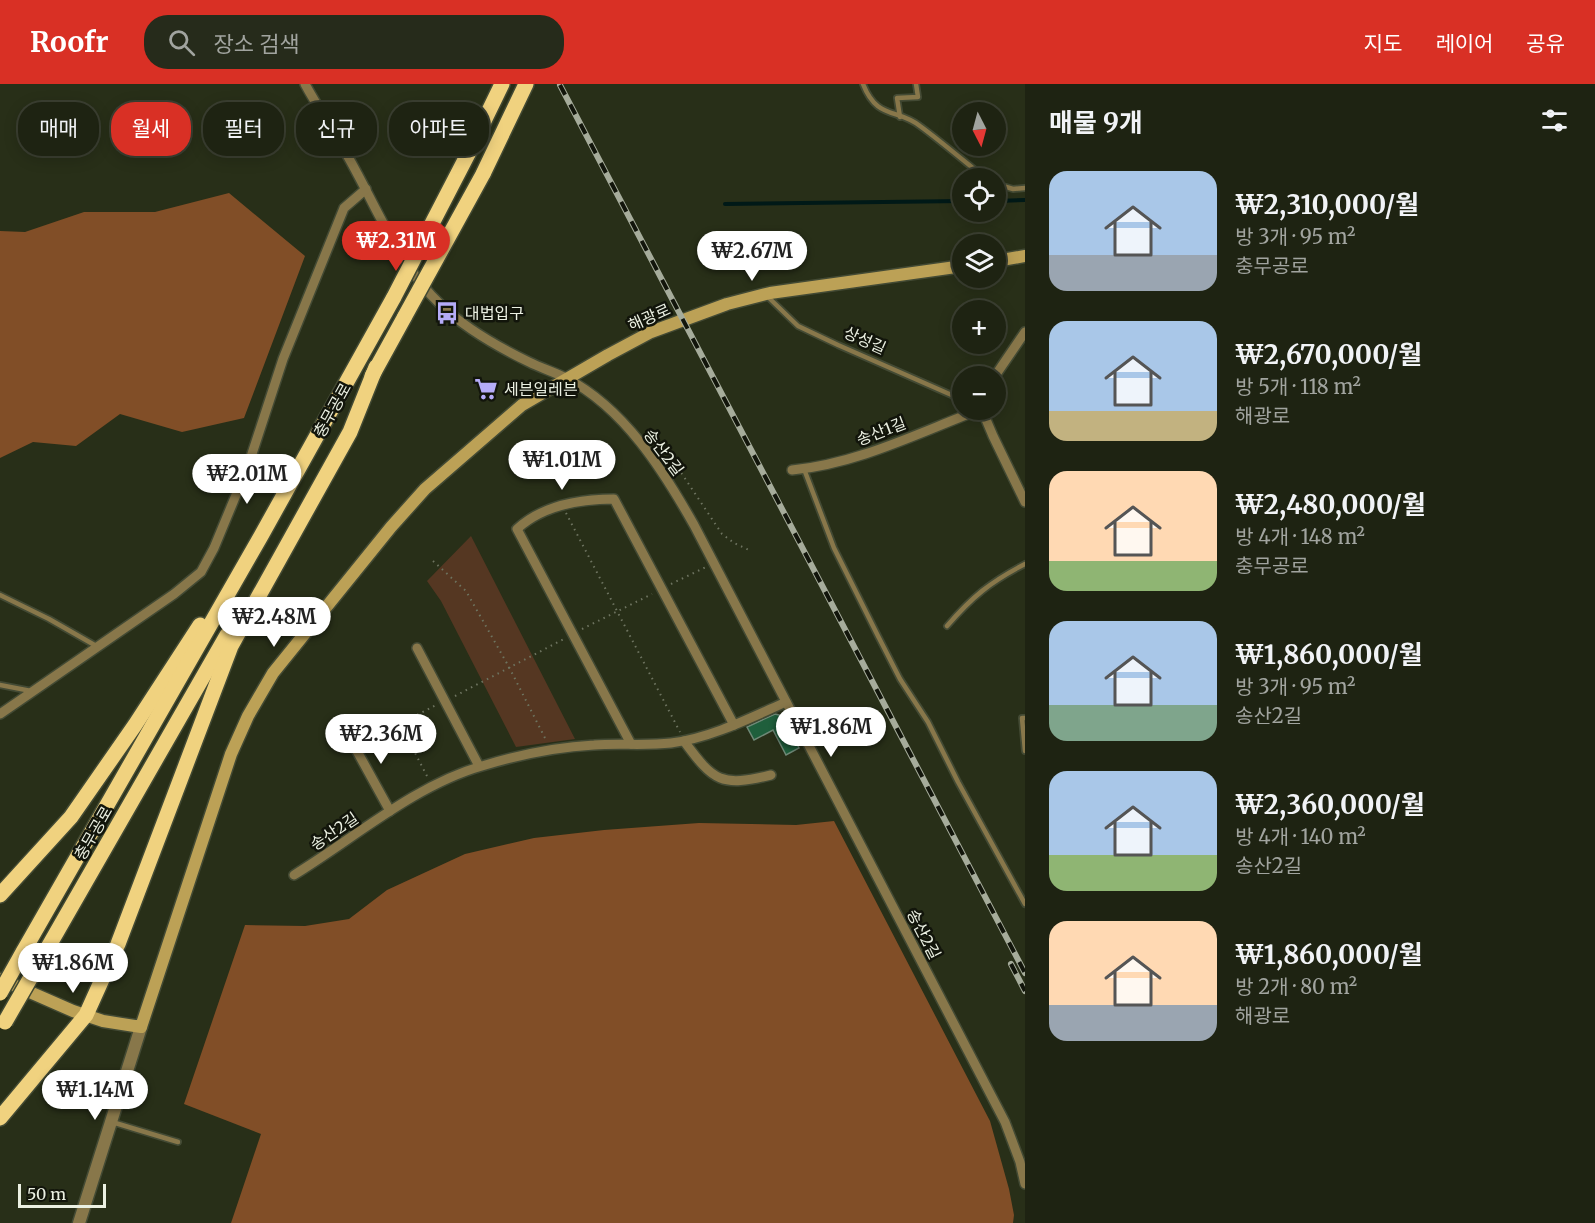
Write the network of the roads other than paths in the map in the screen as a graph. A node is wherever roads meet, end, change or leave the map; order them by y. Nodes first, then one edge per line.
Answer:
1 (305, 84) edge
2 (502, 84) edge
3 (526, 84) edge
4 (863, 84) edge
5 (916, 84) edge
6 (900, 117) junction
7 (972, 168) edge
8 (1006, 187) edge
9 (1025, 188) edge
10 (366, 189) junction
11 (1025, 256) edge
12 (1006, 259) edge
13 (952, 268) edge
14 (765, 294) junction
15 (1025, 332) edge
16 (1002, 366) edge
17 (376, 367) junction
18 (568, 379) junction
19 (952, 395) edge
20 (954, 420) edge
21 (986, 420) edge
22 (804, 469) junction
23 (792, 470) dead end
24 (1025, 502) edge
25 (261, 536) junction
26 (1025, 564) edge
27 (0, 595) edge
28 (946, 626) dead end
29 (98, 647) junction
30 (417, 648) dead end
31 (0, 685) edge
32 (34, 691) junction
33 (786, 702) junction
34 (0, 714) edge
35 (1025, 718) edge
36 (734, 724) junction
37 (347, 733) dead end
38 (684, 741) junction
39 (631, 744) junction
40 (1025, 751) edge
41 (479, 766) junction
42 (771, 775) dead end
43 (390, 811) junction
44 (294, 874) dead end
45 (0, 895) edge
46 (1025, 904) edge
47 (0, 979) edge
48 (0, 993) edge
49 (86, 1015) junction
50 (2, 1026) edge
51 (141, 1028) junction
52 (0, 1118) edge
53 (111, 1121) junction
54 (178, 1142) dead end
55 (1025, 1184) edge
56 (79, 1223) edge

1 - 10 street, 송산2길
2 - 25 highway, 충무공로, bridge
3 - 17 highway, 충무공로, bridge
4 - 6 lane
5 - 6 lane
6 - 7 lane
8 - 9 lane
10 - 18 street, 송산2길
10 - 29 street
11 - 12 main road
13 - 14 main road, 해광로
14 - 18 main road, 해광로
14 - 19 lane, 상성길
15 - 16 street
17 - 49 highway
17 - 50 highway, 충무공로, bridge
18 - 33 street, 송산2길
18 - 51 main road, 해광로
20 - 22 street, 송산1길
21 - 24 street
22 - 23 street, 송산1길
22 - 46 lane
25 - 45 highway
25 - 48 highway, 충무공로, bridge
26 - 28 lane
27 - 29 lane
29 - 32 street
30 - 41 street
31 - 32 lane
32 - 34 street
33 - 36 street, 송산2길
33 - 55 street, 송산2길
35 - 40 lane
36 - 38 street, 송산2길
36 - 39 street
37 - 43 street
38 - 39 street, 송산2길
38 - 42 street
39 - 41 street, 송산2길
41 - 43 street, 송산2길
43 - 44 street, 송산2길
47 - 49 main road
49 - 51 main road
49 - 52 highway
51 - 53 street
53 - 54 lane
53 - 56 street

